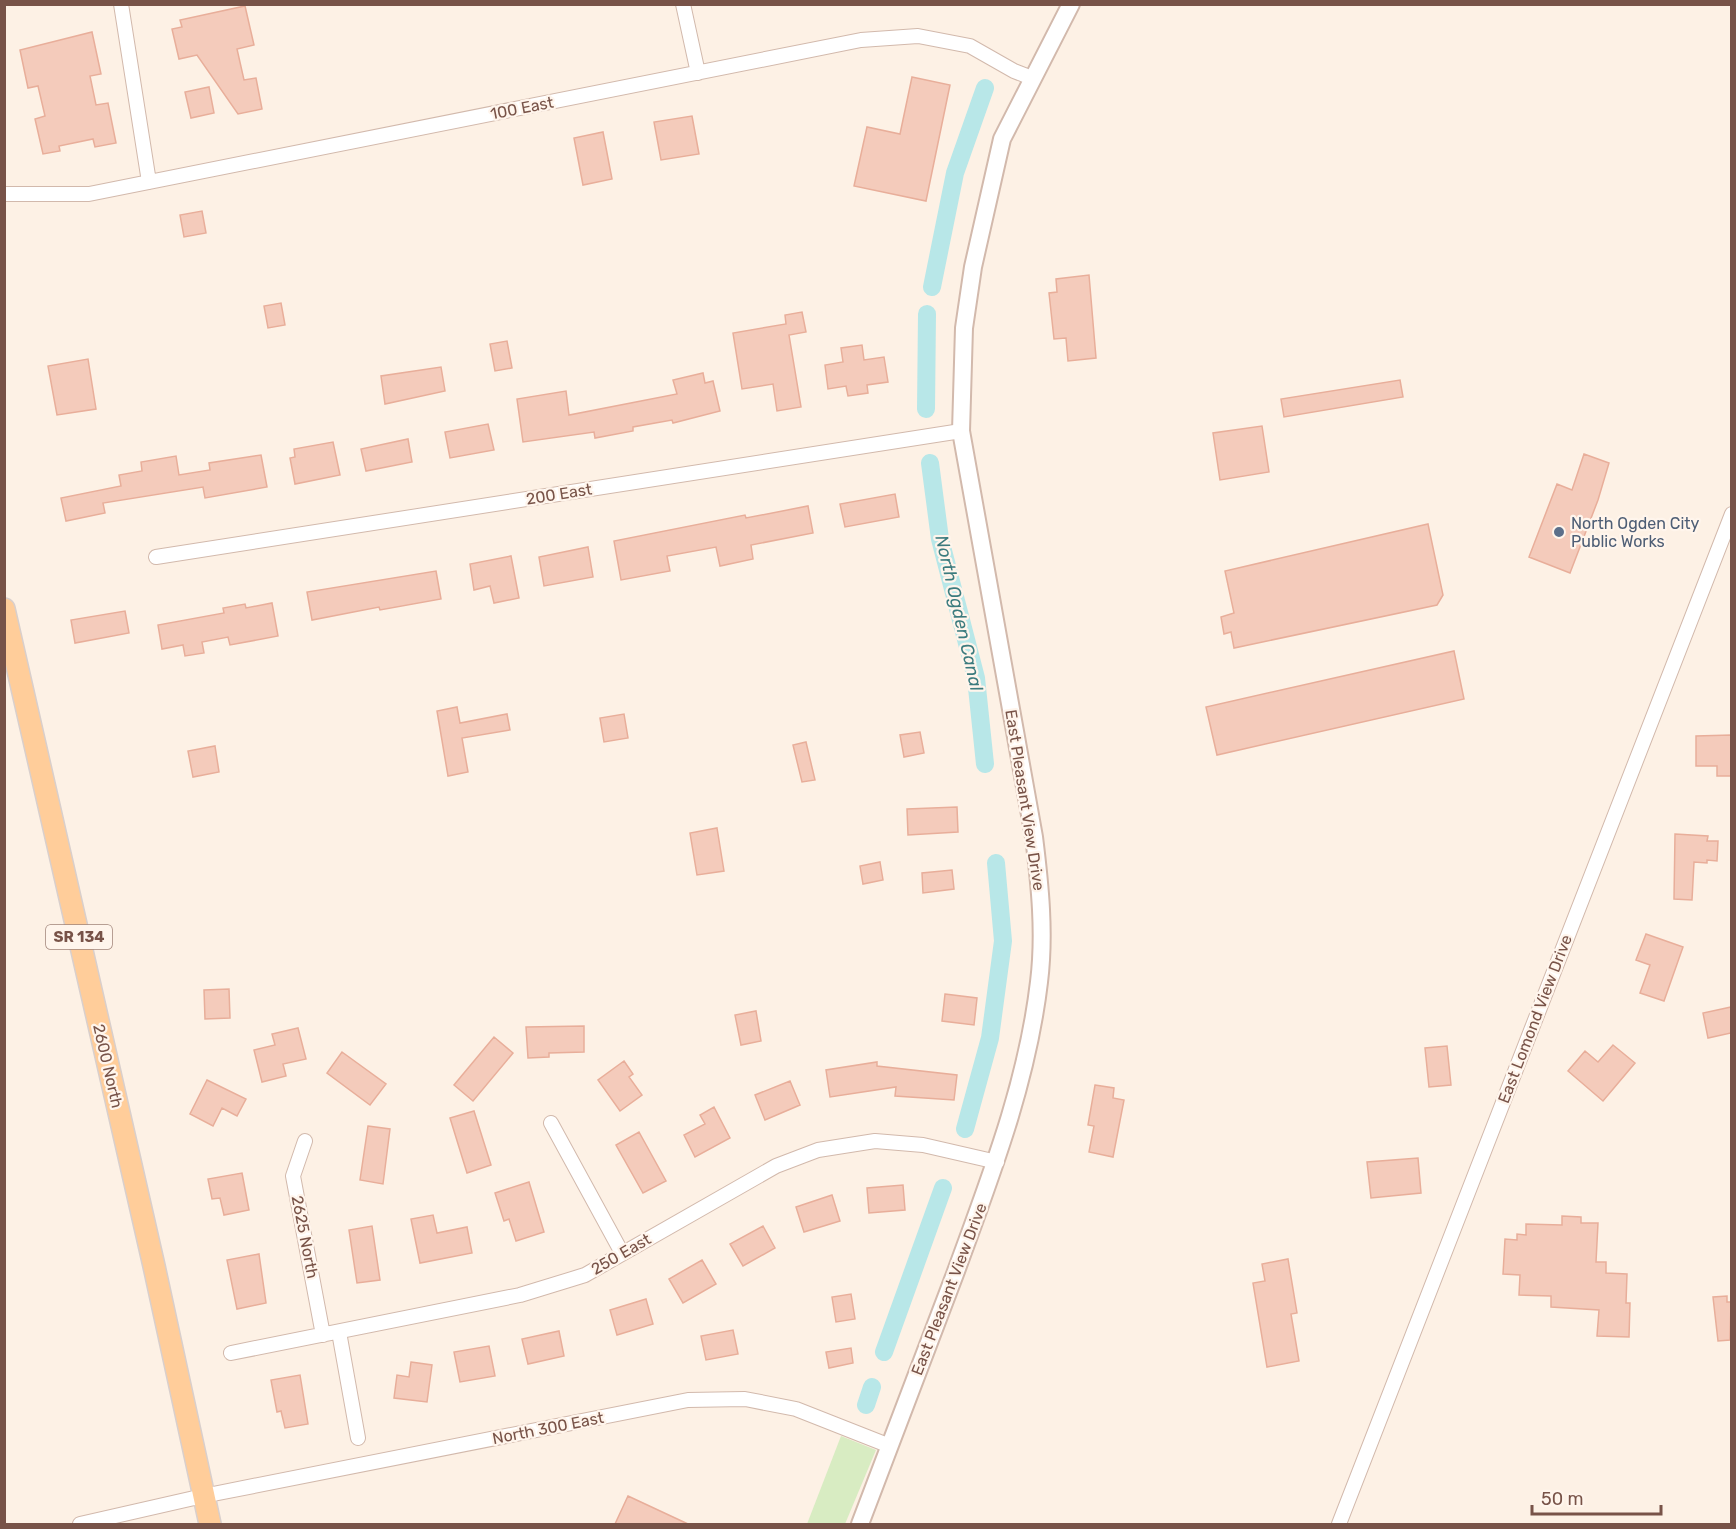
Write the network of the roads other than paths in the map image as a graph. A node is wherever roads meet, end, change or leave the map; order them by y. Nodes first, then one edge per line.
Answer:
1 (121, 4) edge
2 (683, 4) edge
3 (1071, 4) edge
4 (698, 73) junction
5 (1032, 78) junction
6 (149, 182) junction
7 (4, 194) edge
8 (961, 431) junction
9 (1731, 514) edge
10 (156, 557) dead end
11 (4, 609) edge
12 (551, 1123) dead end
13 (305, 1141) dead end
14 (997, 1162) junction
15 (622, 1253) junction
16 (339, 1332) junction
17 (323, 1335) junction
18 (231, 1353) dead end
19 (358, 1438) dead end
20 (890, 1446) junction
21 (203, 1496) junction
22 (80, 1524) edge
23 (210, 1524) edge
24 (860, 1524) edge
25 (1339, 1524) edge

1 - 6 street
2 - 4 street
3 - 5 street, East Pleasant View Drive
4 - 5 street, 100 East
4 - 6 street, 100 East
5 - 8 street, East Pleasant View Drive
6 - 7 street, 100 East
8 - 10 street, 200 East
8 - 14 street, East Pleasant View Drive
9 - 25 street, East Lomond View Drive
11 - 21 main road, 2600 North / SR 134
12 - 15 street
13 - 17 street, 2625 North
14 - 15 street, 250 East
14 - 20 street, East Pleasant View Drive
15 - 16 street, 250 East
16 - 17 street, 250 East
16 - 19 street
17 - 18 street, 250 East
20 - 21 street, North 300 East
20 - 24 street, East Pleasant View Drive
21 - 22 street, North 300 East
21 - 23 main road, 2600 North / SR 134

